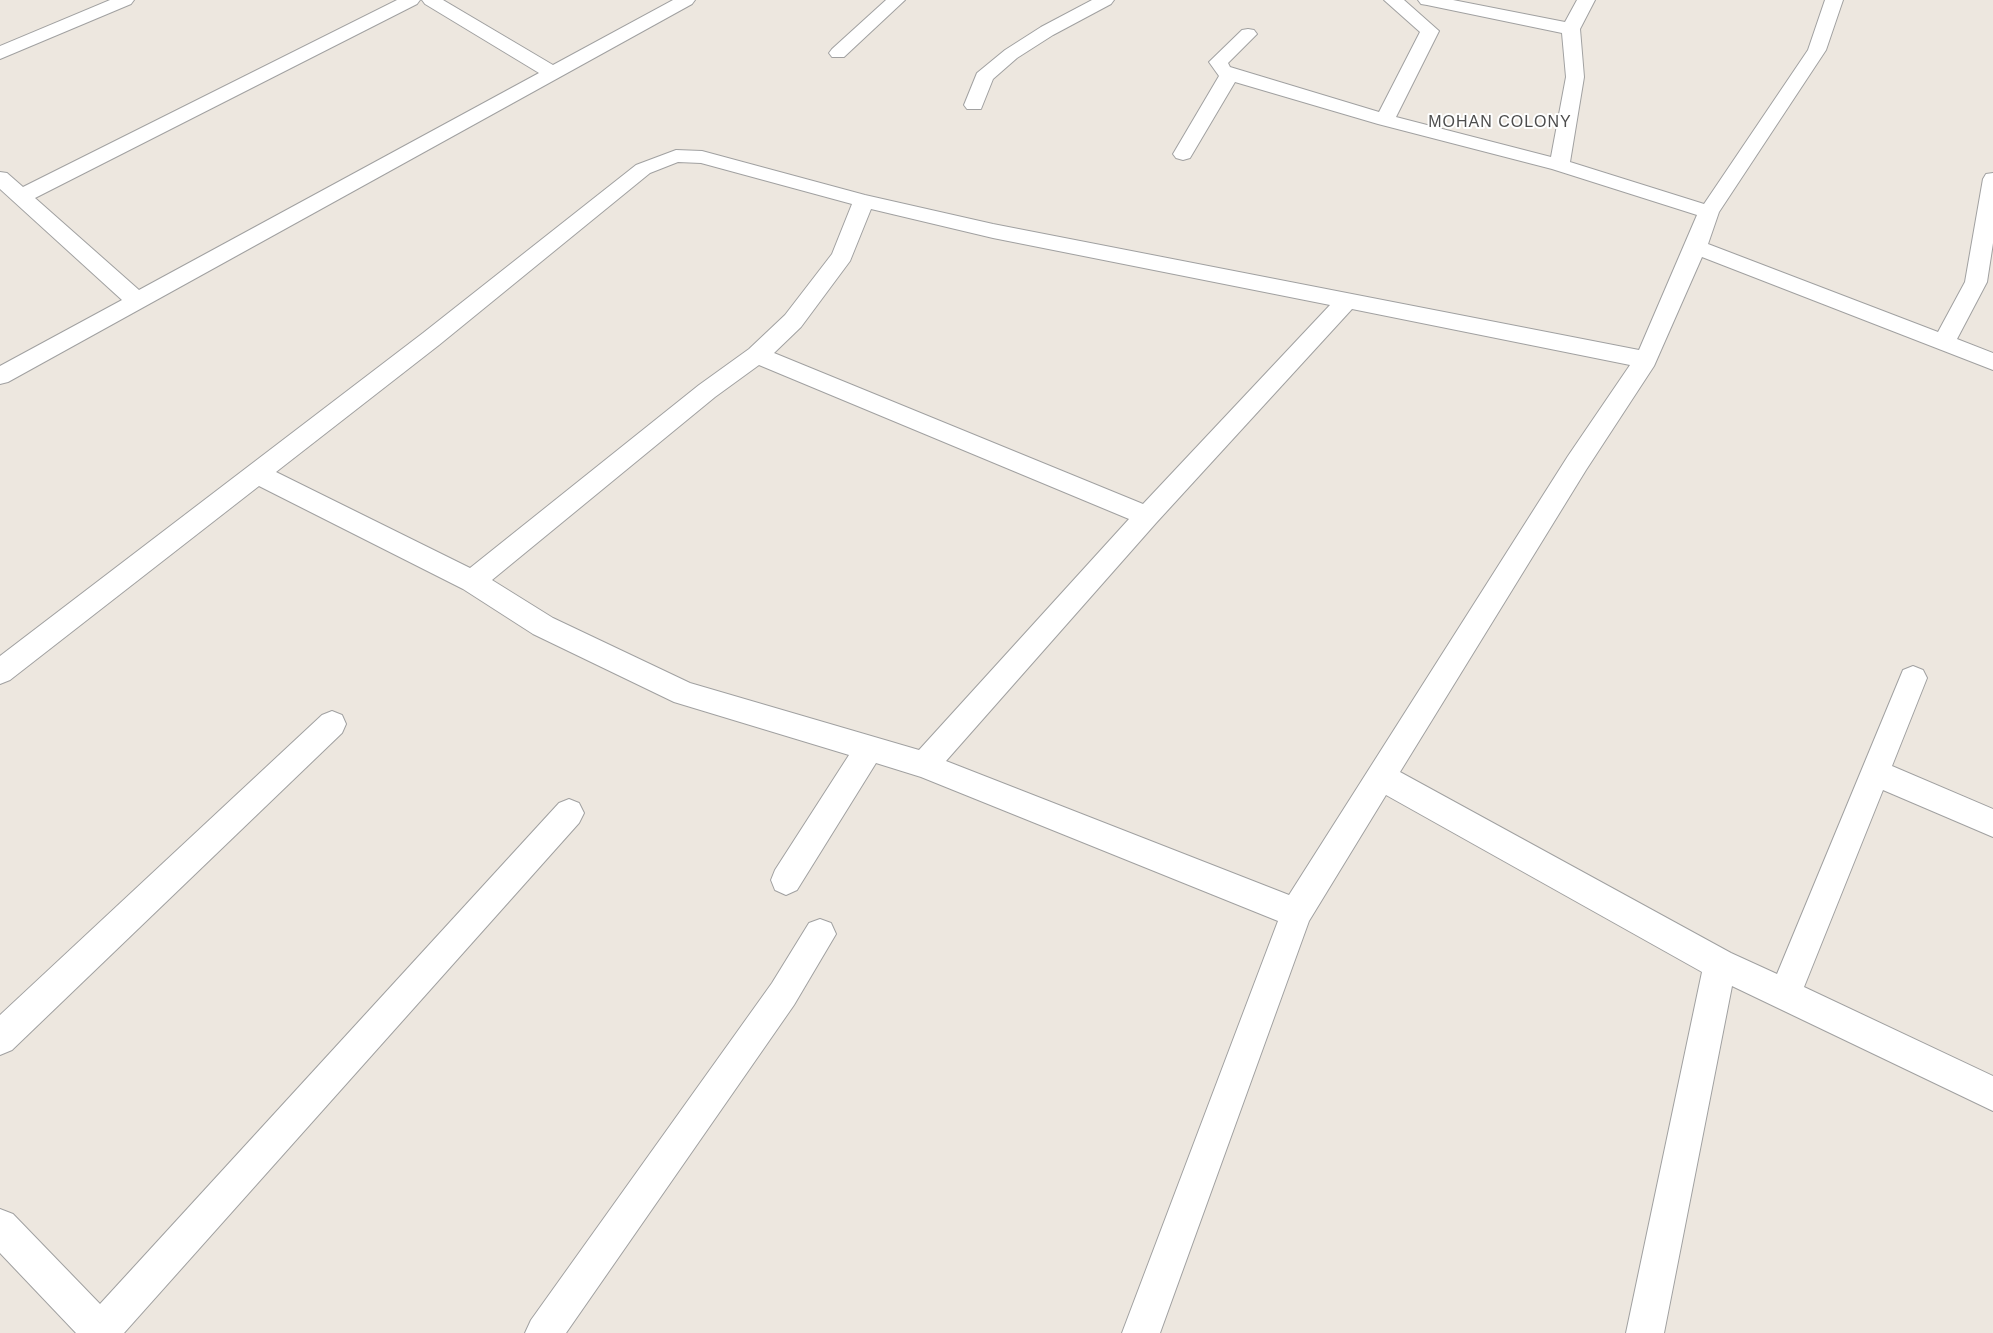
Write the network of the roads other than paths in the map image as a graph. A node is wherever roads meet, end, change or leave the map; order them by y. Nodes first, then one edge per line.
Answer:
1 (125, 0) edge
2 (411, 0) edge
3 (432, 0) edge
4 (686, 0) edge
5 (896, 0) edge
6 (1106, 0) edge
7 (1393, 0) edge
8 (1428, 0) edge
9 (1586, 0) edge
10 (1834, 0) edge
11 (1572, 29) junction
12 (1248, 34) dead end
13 (0, 53) edge
14 (838, 53) dead end
15 (553, 73) junction
16 (1230, 74) junction
17 (974, 105) dead end
18 (1385, 120) junction
19 (1183, 154) dead end
20 (1559, 164) junction
21 (0, 178) edge
22 (1993, 179) edge
23 (20, 197) junction
24 (864, 201) junction
25 (1709, 212) junction
26 (1696, 247) junction
27 (137, 301) junction
28 (1346, 302) junction
29 (1944, 343) junction
30 (758, 355) junction
31 (1646, 360) junction
32 (1993, 362) edge
33 (0, 376) edge
34 (258, 474) junction
35 (1147, 516) junction
36 (472, 581) junction
37 (0, 672) edge
38 (1913, 678) dead end
39 (332, 724) dead end
40 (869, 749) junction
41 (924, 766) junction
42 (1874, 772) junction
43 (1382, 777) junction
44 (569, 813) dead end
45 (1993, 823) edge
46 (786, 880) dead end
47 (1296, 913) junction
48 (820, 934) dead end
49 (1720, 964) junction
50 (1785, 995) junction
51 (0, 1038) edge
52 (1993, 1094) edge
53 (0, 1227) edge
54 (101, 1332) edge
55 (544, 1333) edge
56 (1141, 1333) edge
57 (1646, 1333) edge

1 - 13 street
2 - 23 street
3 - 15 street
4 - 15 street
5 - 14 street
6 - 17 street
7 - 18 street
8 - 11 street
9 - 11 street
10 - 25 street
11 - 20 street
12 - 16 street
15 - 27 street
16 - 18 street
16 - 19 street
18 - 20 street
20 - 25 street
21 - 23 street
22 - 29 street
23 - 27 street
24 - 28 street
24 - 30 street
24 - 34 street
25 - 26 street
26 - 29 street
26 - 31 street
27 - 33 street
28 - 31 street
28 - 35 street
29 - 32 street
30 - 35 street
30 - 36 street
31 - 43 street
34 - 36 street
34 - 37 street
35 - 41 street
36 - 40 street
38 - 42 street
39 - 51 street
40 - 41 street
40 - 46 street
41 - 47 street
42 - 45 street
42 - 50 street
43 - 47 street
43 - 49 street
44 - 54 street
47 - 56 street
48 - 55 street
49 - 50 street
49 - 57 street
50 - 52 street
53 - 54 street

